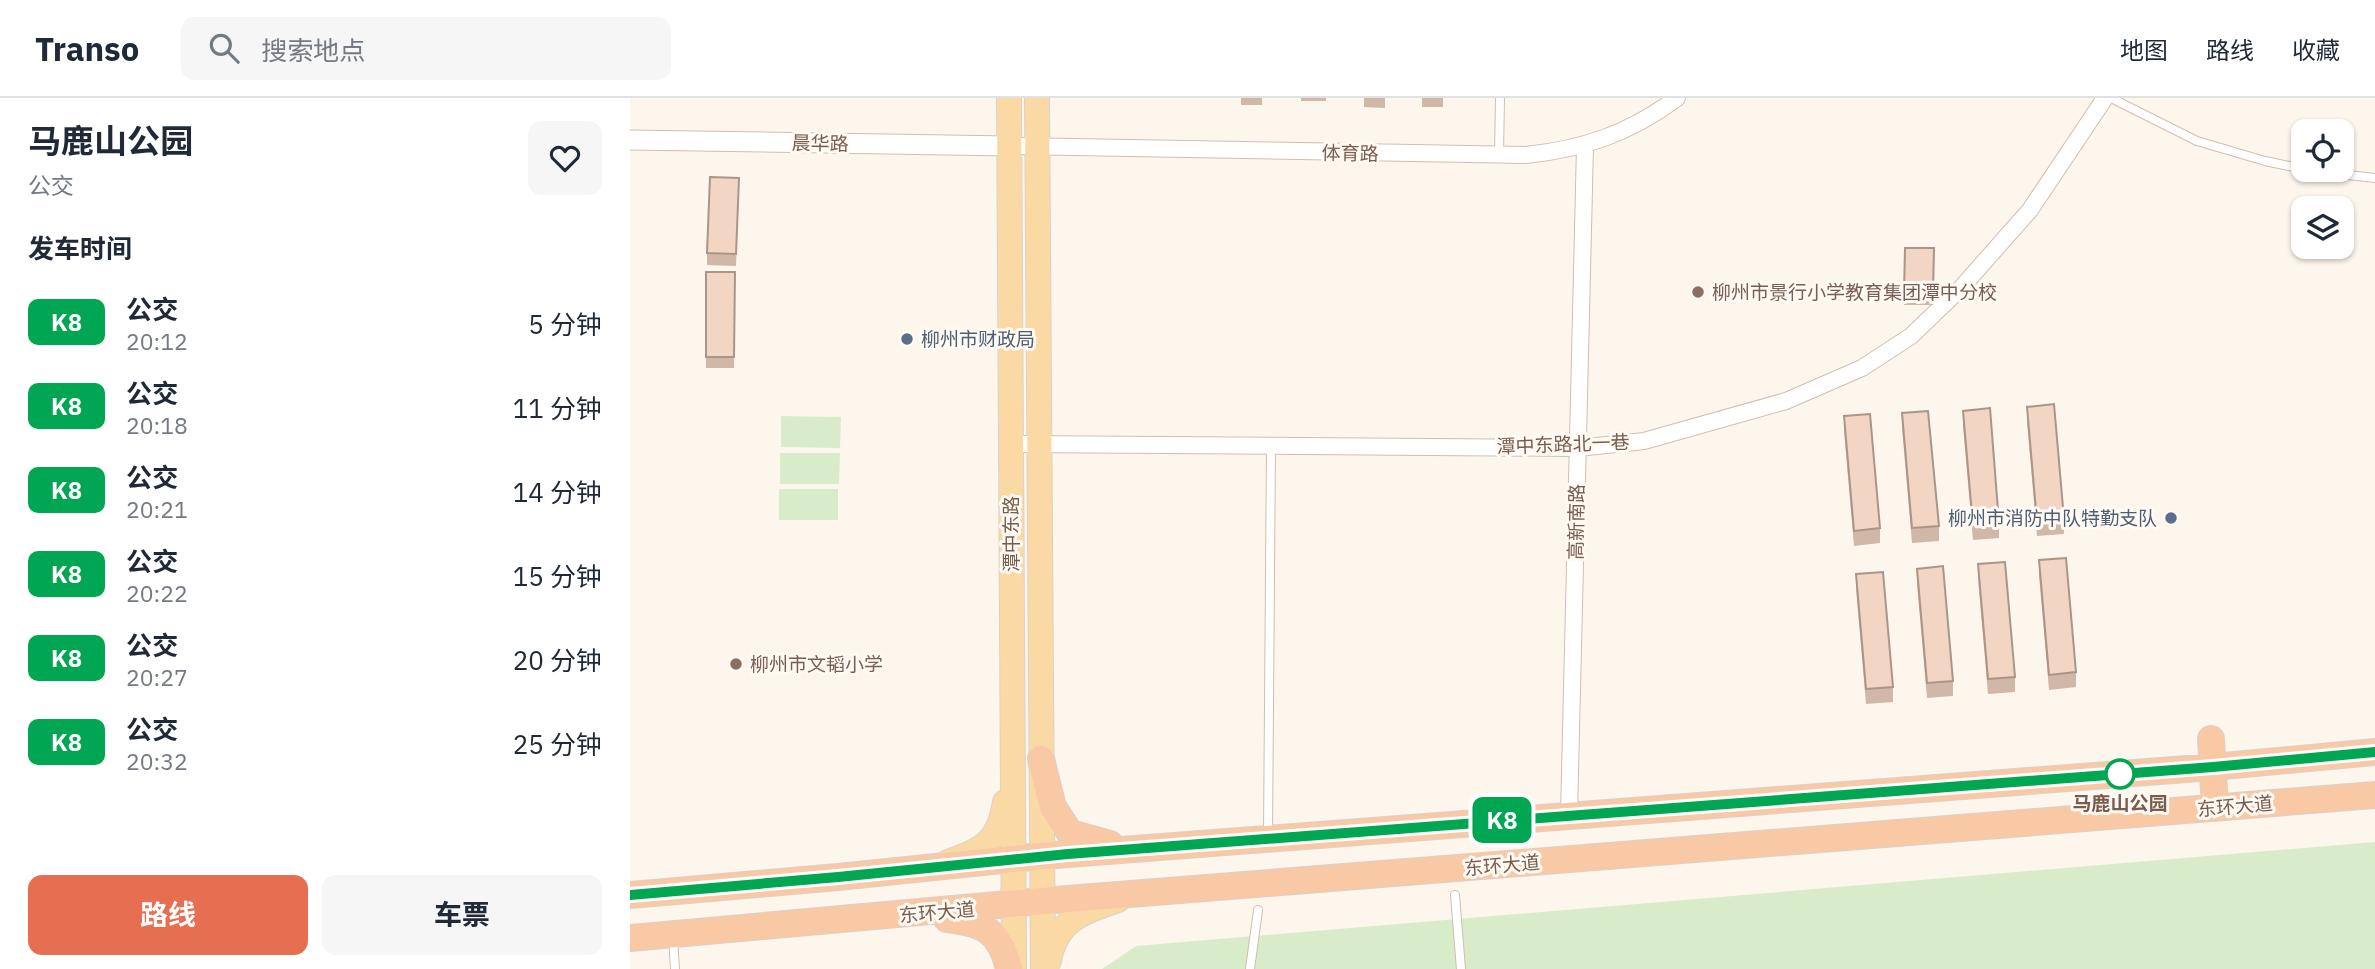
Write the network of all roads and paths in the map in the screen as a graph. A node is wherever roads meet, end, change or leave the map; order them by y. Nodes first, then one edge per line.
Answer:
1 (1009, 98) edge
2 (1037, 98) edge
3 (1500, 98) edge
4 (1677, 98) edge
5 (2105, 98) edge
6 (2111, 98) edge
7 (630, 140) edge
8 (1009, 146) junction
9 (1037, 146) junction
10 (1585, 146) junction
11 (1499, 154) junction
12 (2291, 167) edge
13 (2354, 176) edge
14 (2375, 178) edge
15 (1010, 444) junction
16 (1039, 444) junction
17 (1271, 446) junction
18 (1578, 448) junction
19 (2211, 739) dead end
20 (2375, 752) edge
21 (1041, 759) junction
22 (1012, 764) junction
23 (2213, 767) junction
24 (2375, 795) edge
25 (2215, 808) junction
26 (1569, 815) junction
27 (1268, 839) junction
28 (1146, 848) junction
29 (1042, 856) junction
30 (1012, 859) junction
31 (931, 868) junction
32 (1139, 894) junction
33 (630, 895) edge
34 (1455, 895) dead end
35 (1042, 901) junction
36 (1013, 905) junction
37 (1258, 910) dead end
38 (907, 914) junction
39 (673, 934) junction
40 (630, 938) edge
41 (675, 969) edge
42 (1012, 969) edge
43 (1045, 969) edge
44 (1250, 969) edge
45 (1461, 969) edge

1 - 8 main road, 潭中东路
2 - 9 main road, 潭中东路
3 - 11 lane
4 - 10 street, 体育路
5 - 18 street, 潭中东路北一巷
6 - 12 lane
7 - 8 street, 晨华路
8 - 9 street, 体育路
8 - 15 main road, 潭中东路
9 - 11 street, 体育路
9 - 16 main road, 潭中东路
10 - 11 street, 体育路
10 - 18 street, 高新南路
13 - 14 lane
15 - 16 street, 潭中东路北一巷
15 - 22 main road, 潭中东路
16 - 17 street, 潭中东路北一巷
16 - 21 main road, 潭中东路
17 - 18 street, 潭中东路北一巷
17 - 27 lane
18 - 26 street, 高新南路
19 - 23 highway
20 - 23 highway
21 - 28 highway
21 - 29 main road, 潭中东路
22 - 30 main road, 潭中东路
22 - 31 main road
23 - 25 highway
23 - 26 highway
24 - 25 highway, 东环大道
25 - 32 highway, 东环大道
26 - 27 highway
27 - 28 highway
28 - 29 highway
29 - 30 highway
29 - 35 main road, 潭中东路
30 - 31 highway
30 - 36 main road, 潭中东路
31 - 33 highway
32 - 35 highway, 东环大道
32 - 43 main road
34 - 45 lane
35 - 36 highway, 东环大道
35 - 43 main road, 潭中东路
36 - 38 highway, 东环大道
36 - 42 main road, 潭中东路
37 - 44 lane
38 - 39 highway, 东环大道
38 - 42 highway
39 - 40 highway, 东环大道
39 - 41 lane

